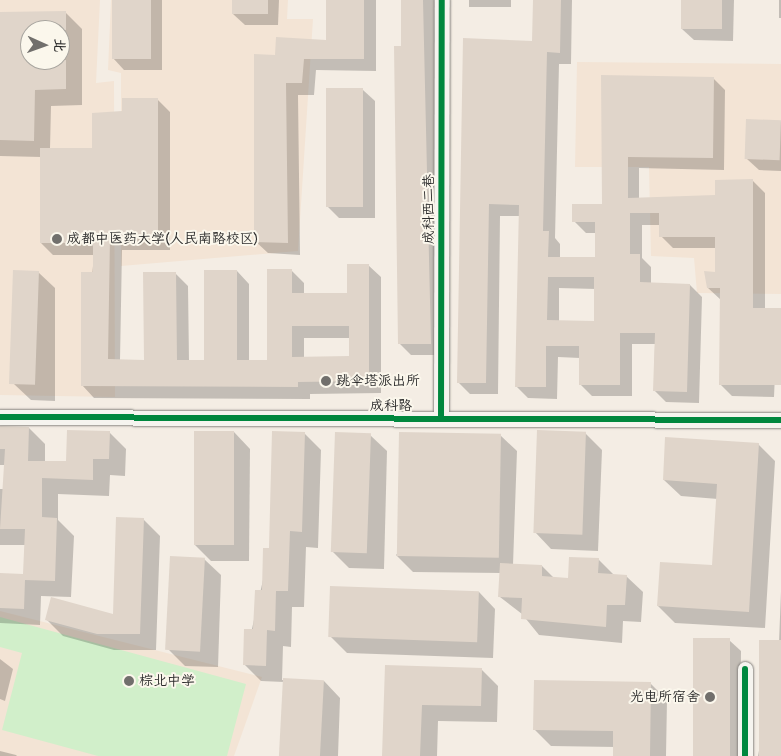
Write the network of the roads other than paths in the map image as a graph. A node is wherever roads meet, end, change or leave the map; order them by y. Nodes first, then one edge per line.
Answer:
1 (442, 0) edge
2 (0, 417) edge
3 (441, 419) junction
4 (781, 420) edge
5 (745, 669) dead end
6 (744, 756) edge

1 - 3 street, 成科西二巷
2 - 3 street, 成科路
3 - 4 street, 成科路
5 - 6 street

